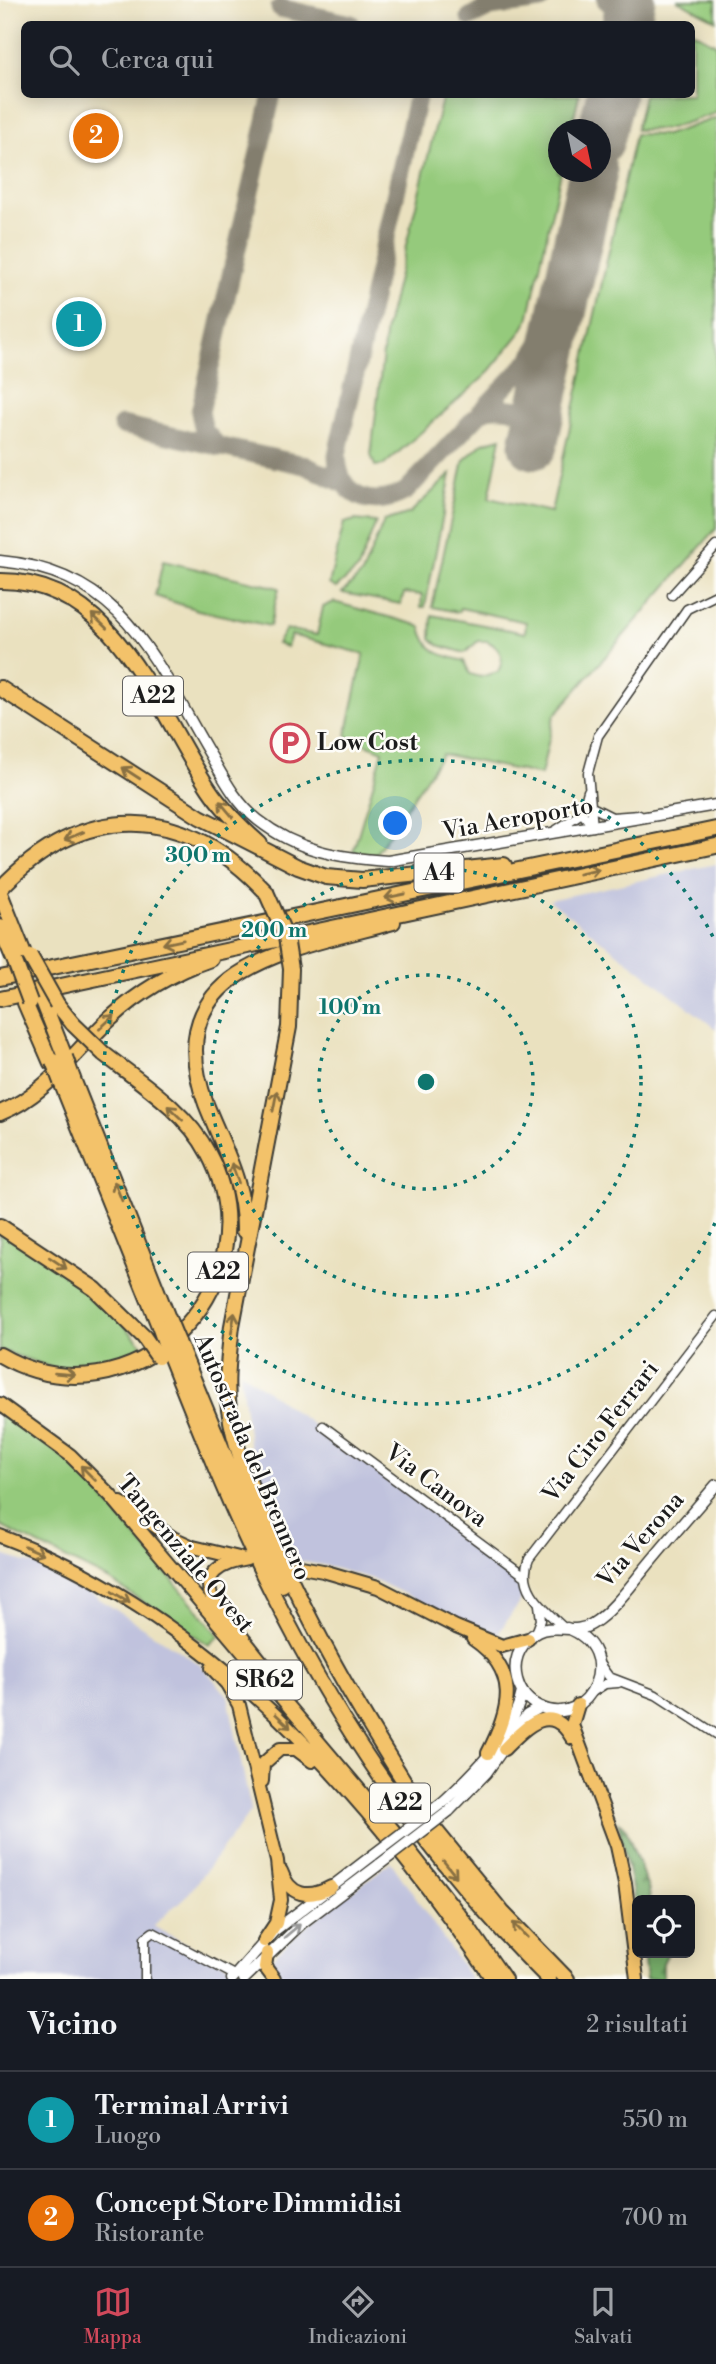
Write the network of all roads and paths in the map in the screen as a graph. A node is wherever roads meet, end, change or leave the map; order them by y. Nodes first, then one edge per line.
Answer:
1 (716, 546) edge
2 (0, 561) edge
3 (0, 581) edge
4 (672, 595) dead end
5 (716, 595) edge
6 (0, 688) edge
7 (588, 791) junction
8 (716, 804) edge
9 (592, 807) junction
10 (582, 813) junction
11 (663, 815) junction
12 (593, 827) junction
13 (716, 829) edge
14 (548, 835) junction
15 (716, 846) edge
16 (606, 852) junction
17 (274, 857) junction
18 (522, 886) junction
19 (1, 895) edge
20 (5, 922) edge
21 (268, 939) junction
22 (0, 950) edge
23 (16, 965) edge
24 (0, 999) edge
25 (39, 1002) junction
26 (65, 1081) junction
27 (0, 1112) edge
28 (0, 1226) edge
29 (243, 1264) junction
30 (716, 1316) edge
31 (164, 1324) junction
32 (168, 1349) junction
33 (0, 1355) edge
34 (0, 1404) edge
35 (323, 1426) dead end
36 (716, 1485) edge
37 (110, 1495) junction
38 (0, 1536) edge
39 (296, 1566) dead end
40 (525, 1576) junction
41 (538, 1602) junction
42 (596, 1622) junction
43 (456, 1627) junction
44 (565, 1628) junction
45 (174, 1630) junction
46 (532, 1636) junction
47 (591, 1645) junction
48 (598, 1662) junction
49 (628, 1685) junction
50 (522, 1692) junction
51 (591, 1693) junction
52 (578, 1705) junction
53 (541, 1707) junction
54 (716, 1734) edge
55 (504, 1749) junction
56 (488, 1753) junction
57 (581, 1753) junction
58 (345, 1773) junction
59 (262, 1795) junction
60 (446, 1806) junction
61 (372, 1821) junction
62 (436, 1832) junction
63 (377, 1859) junction
64 (277, 1861) junction
65 (331, 1887) junction
66 (435, 1901) junction
67 (266, 1947) junction
68 (494, 1973) edge
69 (237, 1978) edge
70 (145, 1979) edge
71 (274, 1979) edge
72 (481, 1979) edge
73 (505, 1979) edge
74 (549, 1979) edge
75 (567, 1979) edge
76 (637, 1979) edge

1 - 4 street
2 - 14 street, Via Aeroporto
17 -> 3 highway, A22
5 - 7 street
17 -> 6 highway
7 - 9 street
7 - 10 street
8 - 11 street, Via Aeroporto
9 - 11 street
9 - 12 street
10 - 12 street
10 - 14 street
11 - 12 street, Via Aeroporto
12 - 14 street, Via Aeroporto
13 - 16 highway, A4
18 -> 15 highway, A4
16 - 17 highway, A4
16 -> 23 highway, A4
18 - 21 highway, A4
29 -> 18 highway
19 - 20 highway
29 -> 19 highway, bridge
20 - 23 highway
21 - 24 highway, A4
27 -> 21 highway
22 - 23 highway, A22
23 - 25 highway, bridge
23 - 25 highway, Autostrada del Brennero / A22, bridge
25 - 26 highway, Autostrada del Brennero / A22, bridge
33 -> 25 highway, A22, bridge
31 -> 26 highway, Autostrada del Brennero / A22
26 - 31 highway, Autostrada del Brennero / A22
28 -> 32 highway, bridge
62 -> 29 highway
30 - 40 street, Via Ciro Ferrari
31 - 32 highway, Autostrada del Brennero / A22, bridge
32 - 62 highway, Autostrada del Brennero / A22
32 -> 74 highway, Autostrada del Brennero / A22
37 -> 34 highway, Tangenziale Ovest / SR62
35 - 40 street, Via Canova
36 - 42 street, Via Verona
37 - 58 highway, Tangenziale Ovest / SR62
37 - 58 highway, SR62
38 -> 45 highway, Tangenziale Ovest / SR62
39 - 43 highway
40 - 41 street
41 - 44 street
41 - 46 street
42 - 44 street
42 - 47 street
43 - 46 highway
43 - 56 highway
44 - 46 street
44 - 47 street
45 - 59 highway, SR62
45 -> 61 highway, Tangenziale Ovest / SR62
46 - 50 street
47 - 48 street
48 - 49 street
48 - 51 street
49 - 51 street
49 - 54 street
50 - 53 street
50 - 56 street
51 - 52 street
52 - 53 street
52 - 57 highway
53 - 55 street
55 - 57 highway
55 - 60 street
56 - 60 street
57 - 76 highway
58 - 68 highway, Tangenziale Ovest / SR62
59 - 61 highway, SR62
59 - 64 highway, SR62
60 - 63 street, bridge
61 - 66 highway, Tangenziale Ovest / SR62
75 -> 62 highway, Autostrada del Brennero / A22
63 - 65 street
67 -> 63 street
64 - 65 highway, SR62
64 - 67 highway, SR62
65 - 67 street
66 - 68 highway, Tangenziale Ovest / SR62
66 - 72 highway, SR62
67 - 69 street
67 - 71 highway
68 - 73 highway, SR62
69 - 70 street

